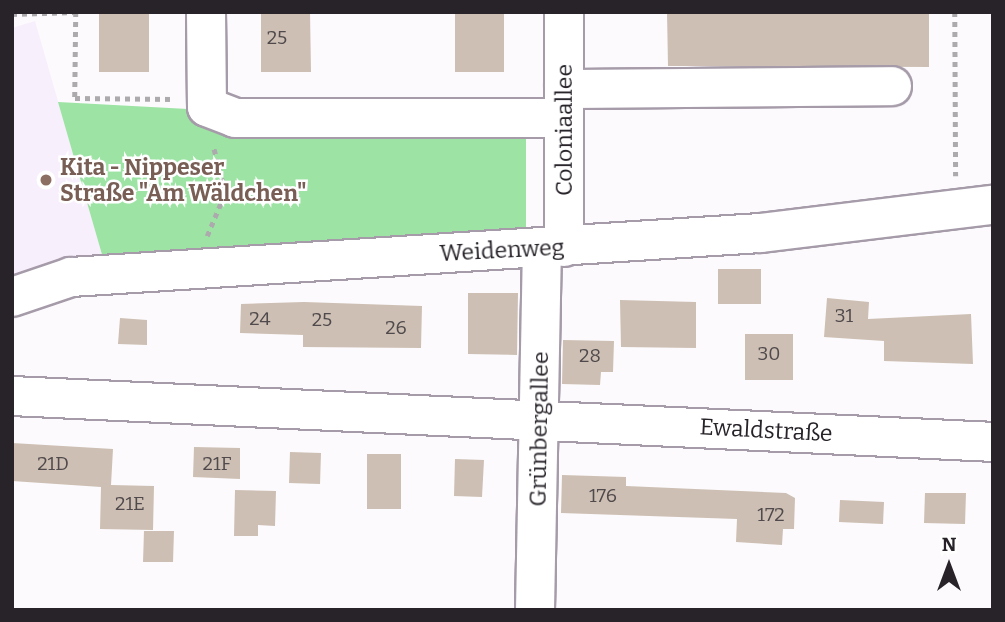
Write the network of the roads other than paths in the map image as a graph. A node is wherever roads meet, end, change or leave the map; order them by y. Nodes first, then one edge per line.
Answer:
1 (206, 12) edge
2 (564, 12) edge
3 (892, 86) dead end
4 (564, 103) junction
5 (975, 208) edge
6 (553, 247) junction
7 (12, 297) edge
8 (12, 396) edge
9 (539, 419) junction
10 (993, 442) edge
11 (535, 610) edge

1 - 4 street
2 - 4 street, Coloniaallee
3 - 4 street
4 - 6 street, Coloniaallee
5 - 6 street, Weidenweg
6 - 7 street, Weidenweg
6 - 9 street, Grünbergallee
8 - 9 street
9 - 10 street, Ewaldstraße
9 - 11 street, Grünbergallee

